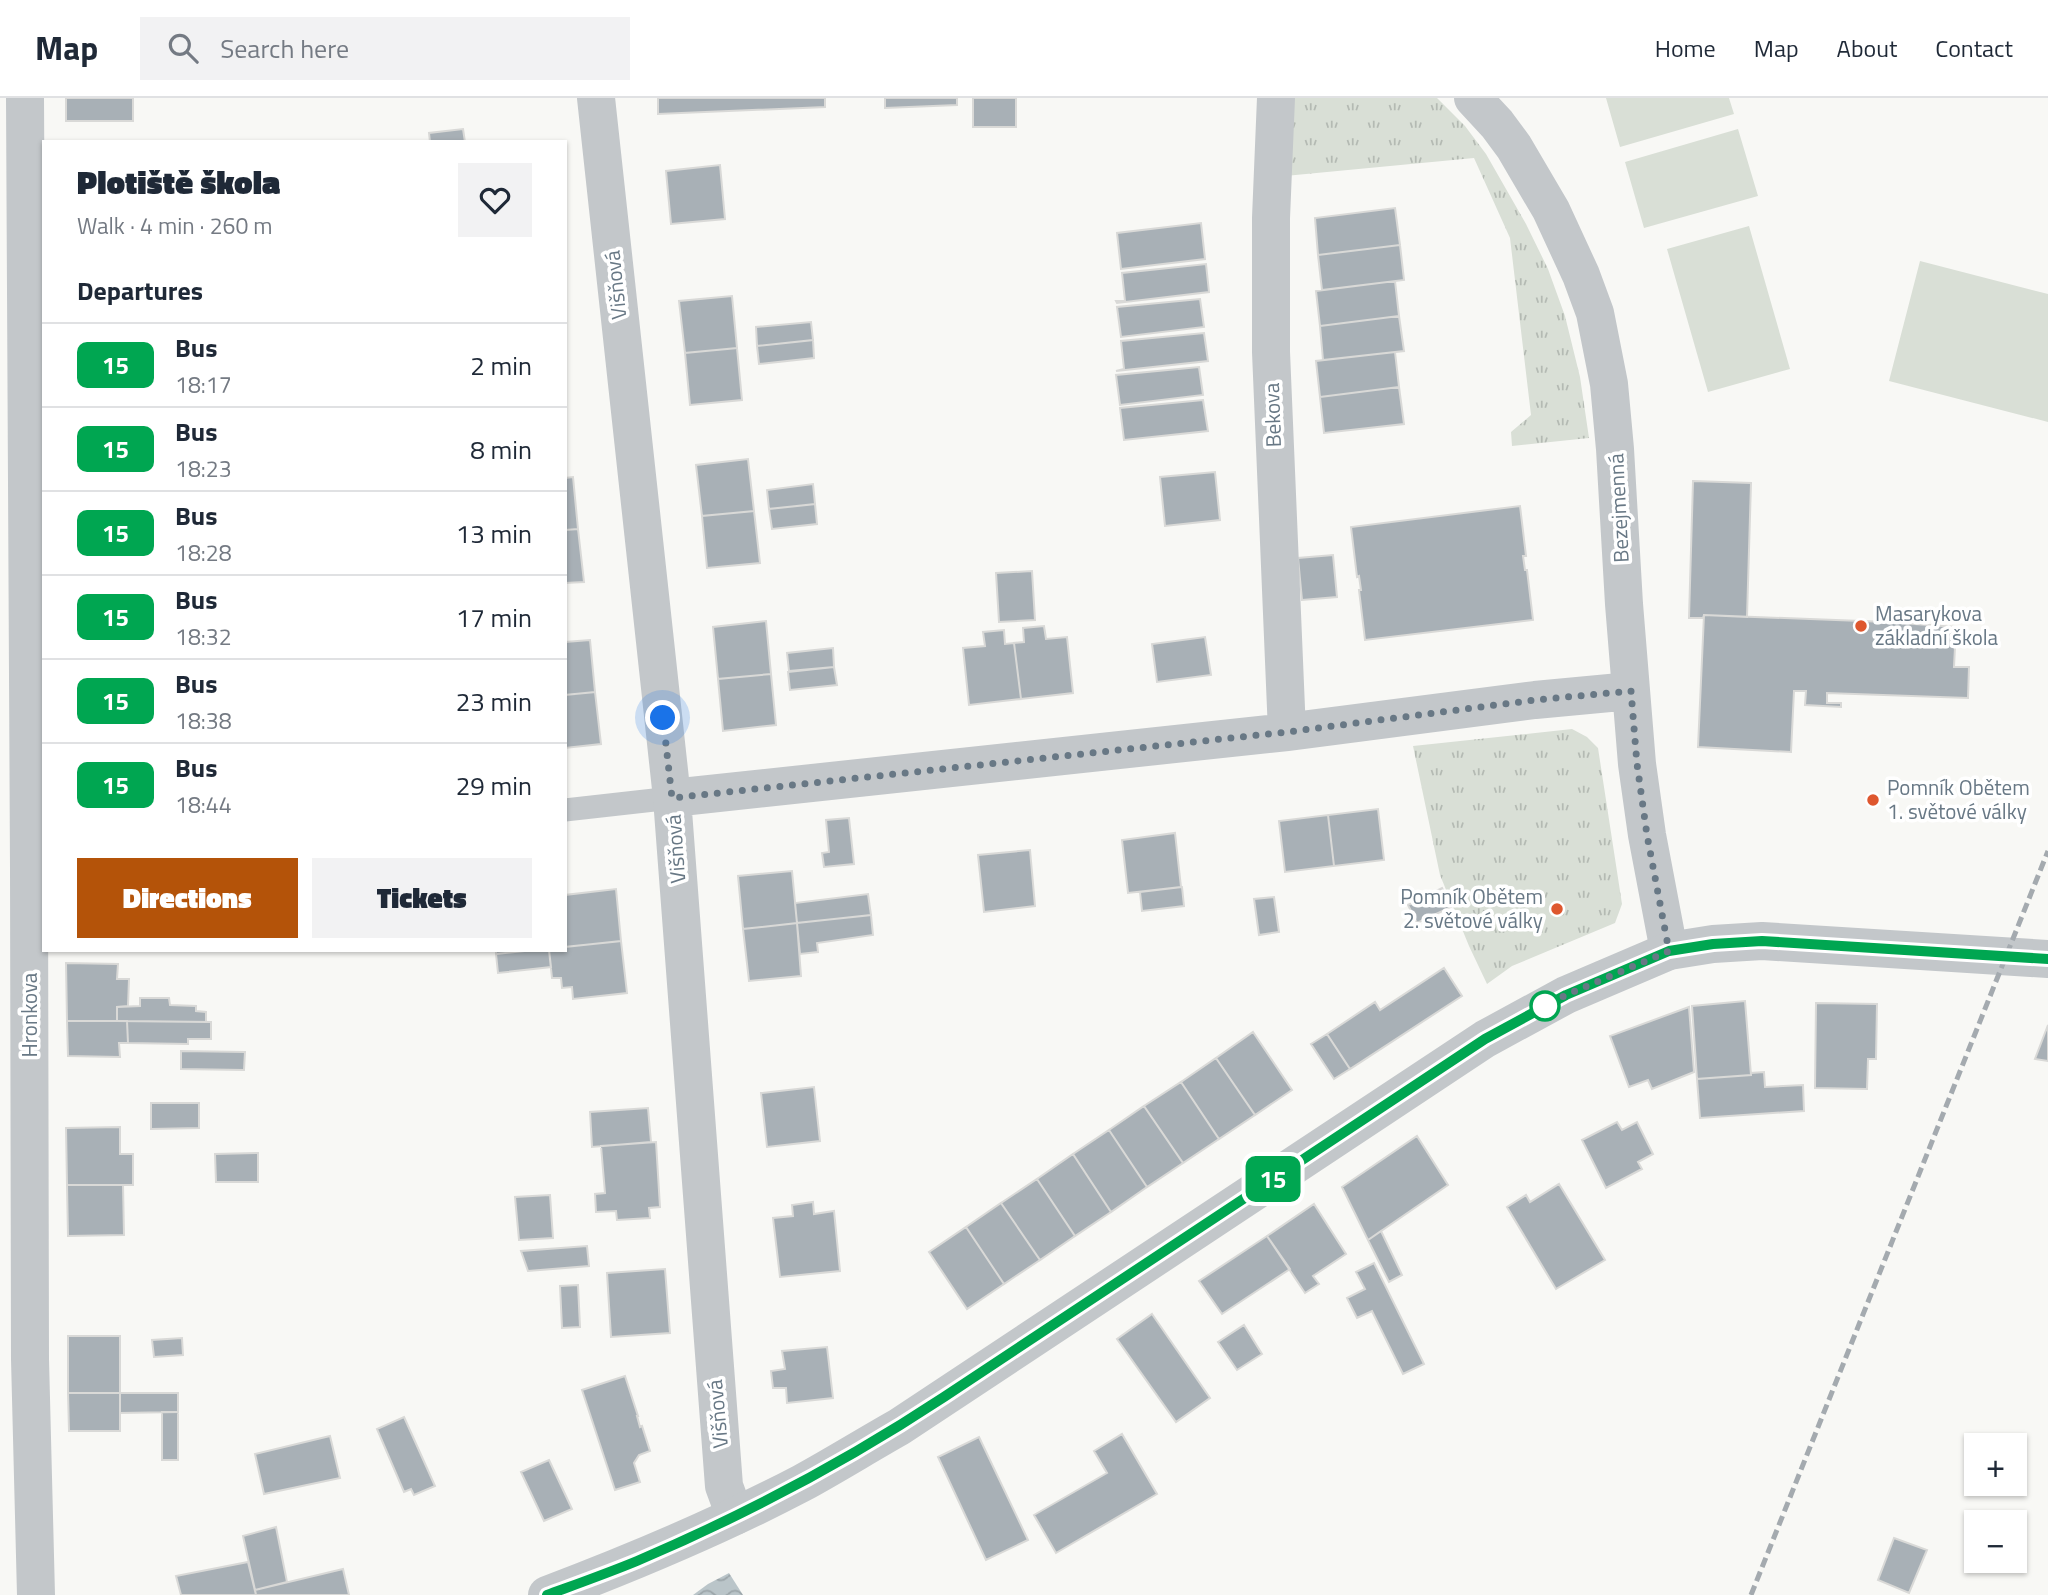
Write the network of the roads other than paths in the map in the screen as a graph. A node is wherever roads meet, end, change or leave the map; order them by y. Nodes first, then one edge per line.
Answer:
1 (25, 98) edge
2 (596, 98) edge
3 (1276, 98) edge
4 (1473, 98) edge
5 (1631, 691) junction
6 (1287, 732) junction
7 (672, 798) junction
8 (567, 810) edge
9 (37, 868) edge
10 (1669, 951) junction
11 (2048, 959) edge
12 (736, 1516) junction
13 (36, 1595) edge
14 (547, 1595) edge

1 - 9 street, Hronkova
2 - 7 street, Višňová
3 - 6 street, Bekova
4 - 5 street, Bezejmenná
5 - 6 street
5 - 10 street, Bezejmenná
6 - 7 street
7 - 8 lane
7 - 12 street, Višňová
9 - 13 street, Hronkova
10 - 11 street
10 - 12 street
12 - 14 street

